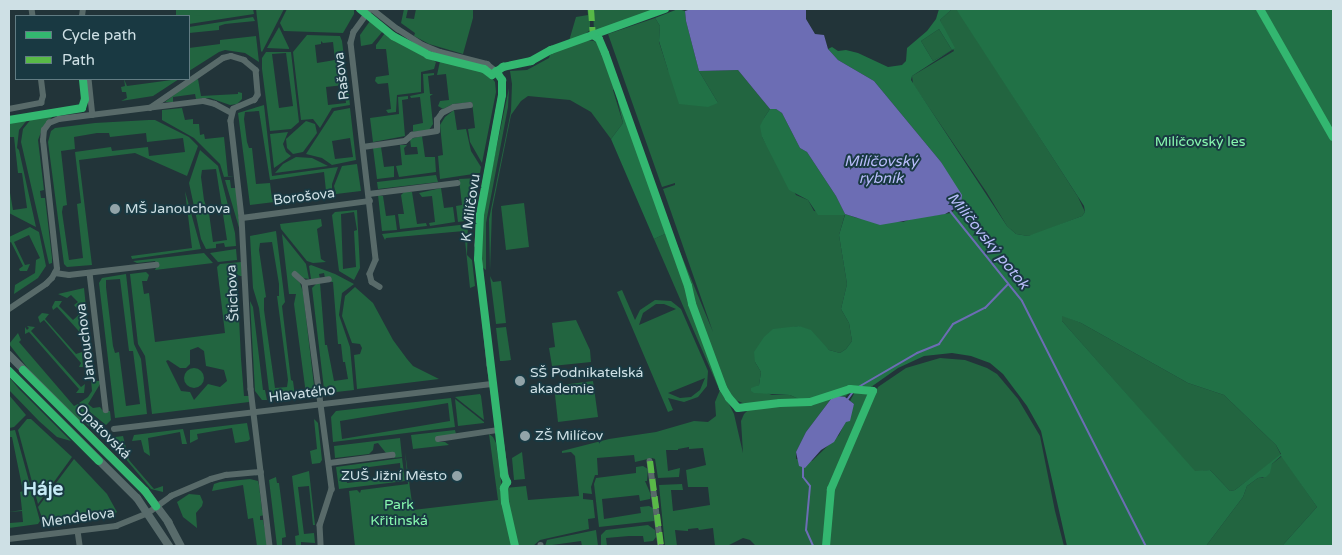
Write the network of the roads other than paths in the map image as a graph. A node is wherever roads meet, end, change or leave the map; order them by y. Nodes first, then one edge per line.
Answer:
1 (372, 9) edge
2 (593, 36) dead end
3 (496, 71) junction
4 (41, 80) edge
5 (89, 80) edge
6 (470, 105) dead end
7 (150, 108) junction
8 (9, 109) edge
9 (232, 114) junction
10 (93, 115) junction
11 (363, 147) junction
12 (457, 183) dead end
13 (369, 194) junction
14 (370, 201) junction
15 (242, 218) junction
16 (156, 265) dead end
17 (55, 273) junction
18 (90, 273) junction
19 (295, 274) dead end
20 (329, 279) dead end
21 (305, 283) junction
22 (380, 286) dead end
23 (9, 309) edge
24 (9, 355) edge
25 (9, 372) edge
26 (493, 384) junction
27 (322, 404) junction
28 (106, 410) dead end
29 (254, 412) junction
30 (114, 429) dead end
31 (498, 430) junction
32 (438, 439) dead end
33 (392, 455) dead end
34 (650, 461) dead end
35 (330, 463) junction
36 (261, 472) junction
37 (507, 482) dead end
38 (156, 506) junction
39 (148, 513) junction
40 (78, 531) junction
41 (9, 540) edge
42 (80, 546) edge
43 (169, 546) edge
44 (182, 546) edge
45 (270, 546) edge
46 (321, 546) edge
47 (661, 546) edge

1 - 3 street
1 - 11 street, Rašova
2 - 3 street
3 - 26 street, K Milíčovu
4 - 8 street
5 - 10 street
6 - 11 street
7 - 9 street
7 - 9 street
7 - 10 street
9 - 15 street, Štichova
10 - 17 street
11 - 13 street, Rašova
12 - 13 street
13 - 14 street, Rašova
14 - 15 street, Borošova
14 - 22 street, Rašova
15 - 29 street, Štichova
16 - 18 street
17 - 18 street
17 - 23 street
18 - 28 street, Janouchova
19 - 21 street
20 - 21 street
21 - 27 street
24 - 38 main road, Opatovská
25 - 39 main road, Opatovská
26 - 27 street, Hlavatého
26 - 31 street, K Milíčovu
27 - 29 street, Hlavatého
27 - 35 street
29 - 30 street, Hlavatého
29 - 36 street, Štichova
31 - 32 street
31 - 37 street, K Milíčovu
33 - 35 street
34 - 47 street
35 - 46 street
36 - 38 street
36 - 45 street, Štichova
38 - 39 street
38 - 44 main road, Opatovská
39 - 40 street, Mendelova
39 - 43 main road, Opatovská
40 - 41 street, Mendelova
40 - 42 street

